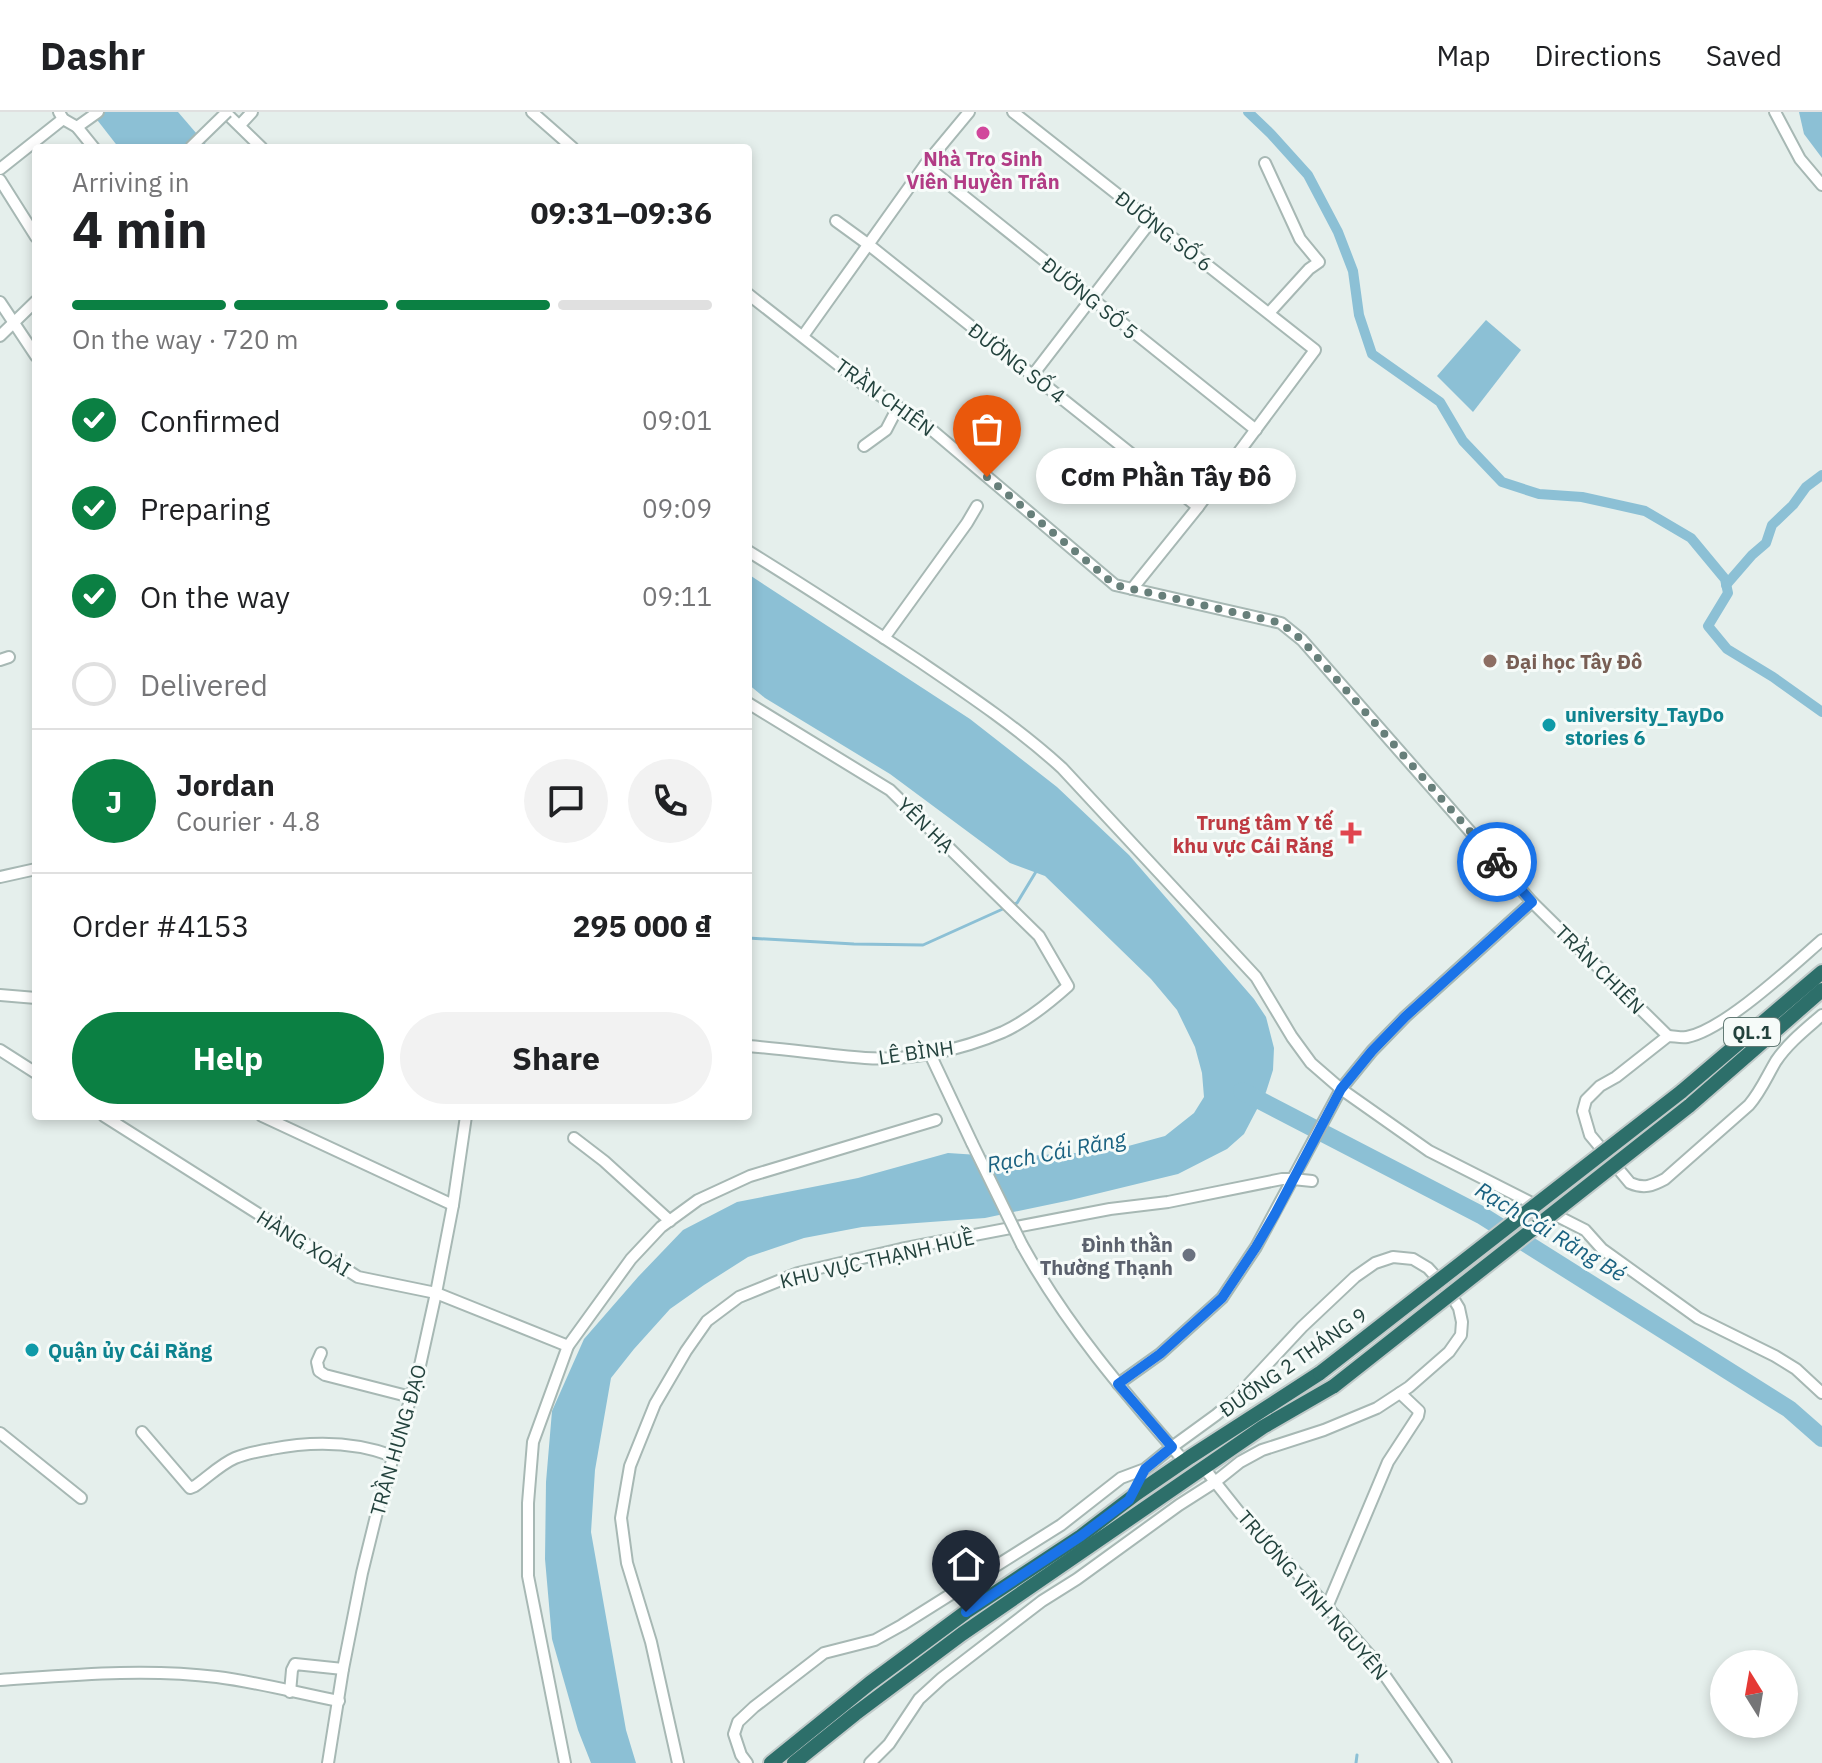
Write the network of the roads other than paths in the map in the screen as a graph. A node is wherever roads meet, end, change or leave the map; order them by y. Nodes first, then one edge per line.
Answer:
1 (98, 112) edge
2 (226, 112) edge
3 (252, 112) edge
4 (532, 112) edge
5 (969, 112) edge
6 (1013, 112) edge
7 (1775, 112) edge
8 (61, 115) edge
9 (82, 125) junction
10 (240, 125) junction
11 (92, 144) edge
12 (194, 144) edge
13 (258, 144) edge
14 (568, 144) edge
15 (1265, 163) dead end
16 (925, 165) junction
17 (0, 169) edge
18 (0, 180) edge
19 (1822, 185) edge
20 (836, 221) dead end
21 (1151, 221) junction
22 (32, 231) edge
23 (869, 245) junction
24 (752, 297) edge
25 (1090, 298) junction
26 (0, 302) edge
27 (32, 305) edge
28 (1269, 313) junction
29 (14, 324) junction
30 (0, 336) edge
31 (803, 336) junction
32 (32, 350) edge
33 (1032, 376) junction
34 (898, 407) junction
35 (1256, 430) junction
36 (864, 446) dead end
37 (977, 506) dead end
38 (1198, 507) junction
39 (752, 554) edge
40 (1132, 589) junction
41 (884, 638) junction
42 (752, 705) edge
43 (32, 870) edge
44 (0, 877) edge
45 (1532, 902) junction
46 (1822, 940) edge
47 (1812, 949) junction
48 (1822, 959) edge
49 (1822, 972) edge
50 (1068, 986) joint
51 (1822, 990) edge
52 (0, 995) edge
53 (32, 998) edge
54 (1822, 1015) edge
55 (1668, 1036) junction
56 (752, 1046) edge
57 (0, 1050) edge
58 (930, 1054) junction
59 (32, 1070) edge
60 (1339, 1094) junction
61 (110, 1120) edge
62 (271, 1120) edge
63 (465, 1120) edge
64 (936, 1120) dead end
65 (574, 1138) dead end
66 (1292, 1175) junction
67 (1312, 1181) dead end
68 (453, 1205) junction
69 (670, 1221) junction
70 (436, 1293) junction
71 (568, 1346) junction
72 (321, 1353) dead end
73 (1118, 1384) junction
74 (1400, 1393) junction
75 (1822, 1393) edge
76 (411, 1397) junction
77 (142, 1432) dead end
78 (0, 1433) edge
79 (1244, 1440) junction
80 (1172, 1447) junction
81 (393, 1456) junction
82 (1184, 1461) junction
83 (1240, 1462) junction
84 (1204, 1468) junction
85 (1145, 1469) junction
86 (1215, 1482) junction
87 (81, 1498) dead end
88 (1129, 1500) junction
89 (1327, 1607) junction
90 (343, 1669) junction
91 (0, 1680) edge
92 (290, 1692) junction
93 (339, 1701) junction
94 (850, 1709) junction
95 (328, 1763) edge
96 (565, 1763) edge
97 (678, 1763) edge
98 (747, 1763) edge
99 (771, 1763) edge
100 (794, 1763) edge
101 (870, 1763) edge
102 (1446, 1763) edge

1 - 9 street
2 - 10 street
2 - 12 street, bridge
3 - 10 street
4 - 14 street
5 - 16 street
6 - 21 street, ĐƯỜNG SỐ 6
7 - 19 street
8 - 9 street
8 - 17 street
9 - 11 street
10 - 13 street
15 - 28 street
16 - 23 street
16 - 25 street, ĐƯỜNG SỐ 5
18 - 22 street
20 - 23 street, ĐƯỜNG SỐ 4
21 - 25 street
21 - 28 street, ĐƯỜNG SỐ 6
23 - 31 street
23 - 33 street, ĐƯỜNG SỐ 4
24 - 31 street, TRẦN CHIÊN
25 - 33 street
25 - 35 street, ĐƯỜNG SỐ 5
26 - 29 street
27 - 29 street
28 - 35 street, ĐƯỜNG SỐ 6
29 - 30 street
29 - 32 street
31 - 34 street, TRẦN CHIÊN
33 - 38 street, ĐƯỜNG SỐ 4
34 - 36 street
34 - 40 street, TRẦN CHIÊN
35 - 38 street
37 - 41 street
38 - 40 street
39 - 41 street
40 - 45 street, TRẦN CHIÊN
41 - 60 street
42 - 50 street, YÊN HẠ
43 - 44 street
45 - 55 street, TRẦN CHIÊN
45 - 60 street
46 - 47 street
47 - 48 street
47 - 55 street
49 - 82 highway, ĐƯỜNG 2 THÁNG 9 / QL.1, bridge
50 - 58 street, LÊ BÌNH
51 - 79 highway, ĐƯỜNG 2 THÁNG 9 / QL.1, bridge
52 - 53 street
54 - 55 street
56 - 58 street, LÊ BÌNH
57 - 59 street
58 - 73 street, bridge
60 - 66 street
60 - 75 street
61 - 70 street, HÀNG XOÀI
62 - 68 street
63 - 68 street, TRẦN HƯNG ĐẠO
64 - 69 street
65 - 69 street
66 - 67 street, KHU VỰC THẠNH HUỀ
66 - 73 street
66 - 97 street, KHU VỰC THẠNH HUỀ
68 - 70 street, TRẦN HƯNG ĐẠO
69 - 71 street
70 - 71 street, HÀNG XOÀI
70 - 76 street, TRẦN HƯNG ĐẠO
71 - 96 street
72 - 76 street
73 - 80 street
74 - 80 street
74 - 83 street
74 - 89 street
76 - 81 street, TRẦN HƯNG ĐẠO
77 - 81 street
78 - 87 street
79 - 83 street
79 - 84 highway, ĐƯỜNG 2 THÁNG 9 / QL.1
80 - 82 street
80 - 85 street
81 - 90 street, TRẦN HƯNG ĐẠO
82 - 88 highway, ĐƯỜNG 2 THÁNG 9 / QL.1
83 - 86 street
84 - 86 street, TRƯƠNG VĨNH NGUYÊN
84 - 94 highway, ĐƯỜNG 2 THÁNG 9 / QL.1
85 - 88 street
85 - 98 street
86 - 89 street, TRƯƠNG VĨNH NGUYÊN
86 - 101 street
88 - 94 highway, ĐƯỜNG 2 THÁNG 9 / QL.1
89 - 102 street, TRƯƠNG VĨNH NGUYÊN
90 - 92 street
90 - 93 street, TRẦN HƯNG ĐẠO
91 - 92 street
92 - 93 street
93 - 95 street, TRẦN HƯNG ĐẠO
94 - 99 highway, ĐƯỜNG 2 THÁNG 9 / QL.1
94 - 100 highway, ĐƯỜNG 2 THÁNG 9 / QL.1

